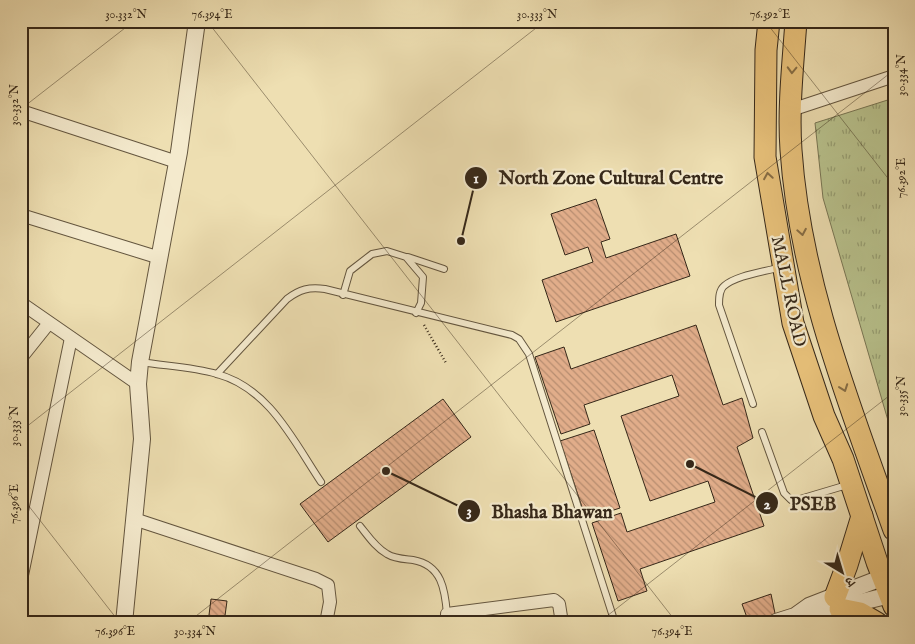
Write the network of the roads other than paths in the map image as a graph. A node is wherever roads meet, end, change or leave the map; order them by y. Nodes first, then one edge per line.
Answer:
1 (197, 21) edge
2 (769, 21) edge
3 (796, 21) edge
4 (894, 76) edge
5 (791, 110) junction
6 (21, 111) edge
7 (177, 162) junction
8 (21, 215) edge
9 (406, 257) junction
10 (160, 258) junction
11 (782, 267) junction
12 (444, 269) dead end
13 (343, 295) junction
14 (21, 303) edge
15 (416, 313) junction
16 (49, 323) junction
17 (71, 338) junction
18 (21, 358) edge
19 (140, 362) junction
20 (217, 374) junction
21 (138, 384) junction
22 (753, 404) dead end
23 (762, 432) dead end
24 (321, 482) dead end
25 (852, 484) junction
26 (886, 492) edge
27 (862, 516) junction
28 (134, 519) junction
29 (360, 526) dead end
30 (894, 530) edge
31 (21, 580) edge
32 (891, 589) edge
33 (837, 603) junction
34 (447, 618) edge
35 (776, 622) edge
36 (124, 623) edge
37 (326, 623) edge
38 (562, 623) edge
39 (616, 623) edge
40 (877, 623) edge

1 - 7 street
11 -> 2 main road, MALL ROAD
3 -> 5 main road, MALL ROAD
4 - 5 street
5 -> 26 main road, MALL ROAD
6 - 7 street
7 - 10 street
8 - 10 street
9 - 12 lane
9 - 13 lane
9 - 15 lane
10 - 19 street
11 - 22 lane
11 - 25 main road, MALL ROAD
13 - 15 lane
13 - 20 lane
14 - 16 street
15 - 39 lane
16 - 17 street
16 - 18 street
17 - 21 street
17 - 31 street
19 - 20 lane
19 - 21 street
20 - 24 lane
21 - 28 street
23 - 25 lane
25 - 27 main road, MALL ROAD
26 - 30 main road, MALL ROAD
27 - 32 main road, MALL ROAD
27 - 33 main road
28 - 36 street
28 - 37 street
29 - 34 lane
32 - 33 street
33 - 35 street
33 - 40 main road
34 - 38 street

